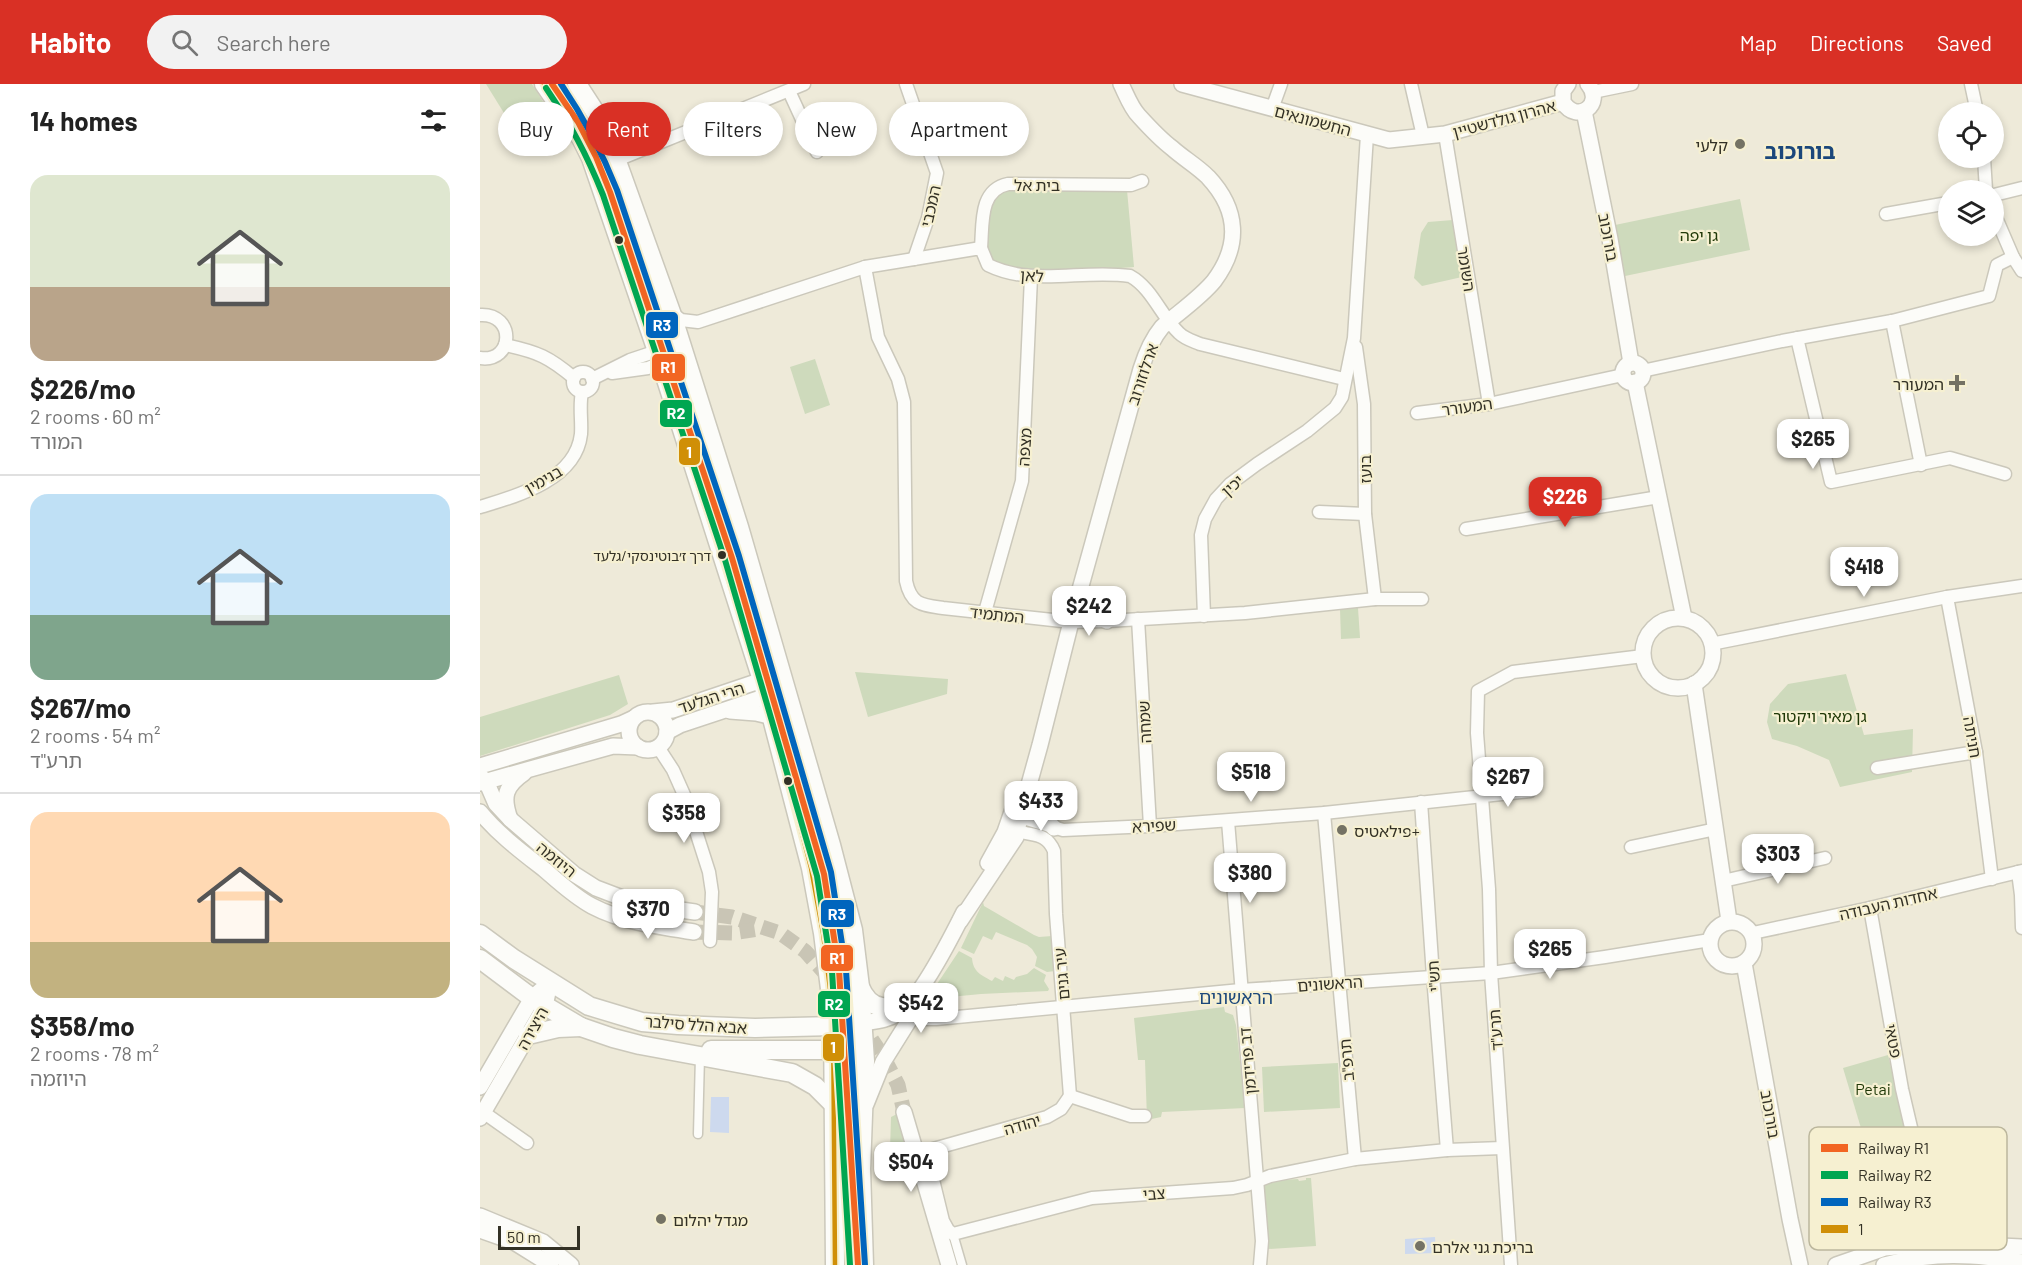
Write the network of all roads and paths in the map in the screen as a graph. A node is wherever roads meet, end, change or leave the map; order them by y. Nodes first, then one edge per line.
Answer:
1 (544, 84) edge
2 (578, 84) edge
3 (804, 84) edge
4 (906, 84) edge
5 (1121, 84) edge
6 (1182, 84) edge
7 (1281, 84) edge
8 (1411, 84) edge
9 (1568, 84) edge
10 (1632, 84) edge
11 (1971, 84) edge
12 (1591, 88) edge
13 (789, 91) junction
14 (1563, 102) junction
15 (1975, 102) edge
16 (795, 104) edge
17 (1272, 109) junction
18 (1584, 111) junction
19 (1445, 134) junction
20 (1367, 135) junction
21 (1423, 136) junction
22 (617, 160) junction
23 (1142, 181) dead end
24 (2022, 188) edge
25 (2004, 192) edge
26 (1938, 205) edge
27 (1886, 214) dead end
28 (2004, 236) edge
29 (981, 248) junction
30 (2013, 257) junction
31 (914, 259) junction
32 (865, 267) junction
33 (2022, 271) edge
34 (1031, 277) junction
35 (671, 312) junction
36 (480, 315) edge
37 (1169, 321) junction
38 (1892, 321) junction
39 (1354, 338) junction
40 (1797, 338) junction
41 (506, 345) junction
42 (683, 349) junction
43 (659, 357) junction
44 (480, 358) edge
45 (1633, 373) junction
46 (598, 377) junction
47 (574, 378) junction
48 (1344, 380) junction
49 (582, 392) junction
50 (1342, 397) junction
51 (1489, 404) junction
52 (1364, 405) junction
53 (1417, 413) dead end
54 (1921, 465) junction
55 (2005, 474) dead end
56 (1659, 497) junction
57 (480, 507) edge
58 (1318, 512) dead end
59 (1365, 514) junction
60 (1466, 529) dead end
61 (2022, 586) edge
62 (1947, 597) junction
63 (1375, 599) junction
64 (1422, 599) dead end
65 (1077, 600) junction
66 (985, 612) junction
67 (1204, 616) junction
68 (1684, 618) junction
69 (1138, 619) junction
70 (1107, 621) junction
71 (1071, 622) junction
72 (1712, 644) junction
73 (1643, 656) junction
74 (784, 682) junction
75 (1694, 684) junction
76 (765, 688) junction
77 (1052, 692) junction
78 (653, 712) junction
79 (718, 712) junction
80 (773, 717) junction
81 (634, 718) junction
82 (667, 732) junction
83 (638, 747) junction
84 (658, 747) junction
85 (1976, 752) junction
86 (480, 766) edge
87 (1877, 768) dead end
88 (528, 771) junction
89 (482, 780) edge
90 (1028, 790) junction
91 (1530, 791) dead end
92 (1482, 796) junction
93 (1421, 802) junction
94 (480, 812) edge
95 (1324, 813) junction
96 (510, 819) junction
97 (1228, 820) junction
98 (1015, 824) junction
99 (1150, 826) junction
100 (1059, 829) junction
101 (1716, 829) junction
102 (1631, 847) dead end
103 (1054, 851) junction
104 (1825, 858) dead end
105 (2020, 872) edge
106 (1992, 879) junction
107 (1723, 881) junction
108 (1870, 908) junction
109 (695, 912) tunnel mouth
110 (1730, 921) junction
111 (2022, 928) edge
112 (694, 932) tunnel mouth
113 (1753, 933) junction
114 (480, 934) edge
115 (1710, 940) junction
116 (710, 941) dead end
117 (480, 959) edge
118 (1744, 963) junction
119 (1491, 973) junction
120 (1432, 976) junction
121 (1339, 982) junction
122 (550, 983) junction
123 (860, 987) junction
124 (1240, 990) junction
125 (539, 1002) junction
126 (1064, 1005) junction
127 (912, 1008) junction
128 (863, 1023) junction
129 (834, 1026) junction
130 (581, 1027) junction
131 (528, 1035) junction
132 (834, 1050) junction
133 (673, 1051) junction
134 (700, 1056) junction
135 (480, 1087) edge
136 (1070, 1096) junction
137 (834, 1105) junction
138 (863, 1111) junction
139 (904, 1112) tunnel mouth
140 (481, 1114) edge
141 (1145, 1116) dead end
142 (1911, 1127) edge
143 (698, 1134) dead end
144 (528, 1143) dead end
145 (1502, 1148) junction
146 (1447, 1150) junction
147 (1355, 1159) junction
148 (1257, 1181) junction
149 (480, 1216) edge
150 (480, 1230) edge
151 (953, 1234) junction
152 (2007, 1246) edge
153 (2022, 1247) edge
154 (1879, 1250) edge
155 (2022, 1262) edge
156 (552, 1265) edge
157 (571, 1265) edge
158 (835, 1265) edge
159 (864, 1265) edge
160 (949, 1265) edge
161 (962, 1265) edge
162 (1260, 1265) edge
163 (1511, 1265) edge
164 (1800, 1265) edge
165 (1836, 1265) edge
166 (1884, 1265) edge

1 - 43 main road
2 - 22 main road
3 - 13 street
4 - 31 street, המכבי
5 - 37 street, ארלוזורוב
6 - 17 street, החשמונאים
7 - 17 street
8 - 21 street
9 - 14 street
10 - 12 street
11 - 15 street
12 - 18 street
13 - 16 street
13 - 22 street
14 - 18 street
14 - 19 street, אהרון גולדשטיין
17 - 20 street, החשמונאים
18 - 45 street, בורוכוב
19 - 21 street, החשמונאים
19 - 51 street, השומר
20 - 21 street, החשמונאים
20 - 39 street, בועז
22 - 35 main road
23 - 29 street, בית אל
24 - 25 street
26 - 27 street
28 - 30 street
29 - 31 street
29 - 34 street, לאן
30 - 33 street
30 - 38 street, המעורר
31 - 32 street
32 - 35 street
32 - 66 street, המתמיד
34 - 37 street, לאן
34 - 66 street, מצפה
35 - 42 main road
36 - 41 street
37 - 48 street, לאן
37 - 65 street, ארלוזורוב
38 - 40 street, המעורר
38 - 54 street
39 - 48 street, בועז
39 - 52 street, בועז
40 - 45 street, המעורר
40 - 54 street
41 - 44 street
41 - 47 street
42 - 43 street
42 - 74 main road
43 - 46 street
43 - 76 main road
45 - 51 street, המעורר
45 - 56 street, בורוכוב
46 - 47 street
46 - 49 street
47 - 49 street
48 - 50 street
49 - 57 street, בנימין
50 - 52 street
50 - 67 street, יכין
51 - 53 street, המעורר
52 - 59 street, בועז
54 - 55 street
56 - 60 street
56 - 68 street, בורוכוב
58 - 59 street
59 - 63 street, בועז
61 - 62 street
62 - 72 street
62 - 85 street, חניתה
63 - 64 street, המתמיד
63 - 67 street, המתמיד
65 - 70 street
65 - 71 street, ארלוזורוב
66 - 71 street, המתמיד
67 - 69 street, המתמיד
68 - 72 street
68 - 73 street
69 - 70 street, המתמיד
69 - 99 street, שמחה
70 - 71 street, המתמיד
71 - 77 street, ארלוזורוב
72 - 75 street
73 - 75 street
73 - 92 street, תרע"ד
74 - 76 street, הרי הגלעד
74 - 123 main road
75 - 101 street
76 - 78 street, הרי הגלעד
76 - 79 street, הרי הגלעד
76 - 80 main road
77 - 90 street, ארלוזורוב
77 - 98 street, ארלוזורוב
78 - 81 street
78 - 82 street
79 - 80 street
79 - 82 street, הרי הגלעד
80 - 129 main road
81 - 83 street
81 - 86 street
82 - 84 street
83 - 84 street
83 - 88 street
84 - 116 street
85 - 87 street
85 - 106 street, חניתה
88 - 89 street
88 - 96 street
89 - 96 street, היוזמה
90 - 98 street, ארלוזורוב
90 - 100 street
91 - 92 street, שפירא
92 - 93 street, שפירא
92 - 119 street, תרע"ד
93 - 95 street, שפירא
93 - 120 street, תש"י
94 - 112 street, היוזמה
95 - 97 street, שפירא
95 - 121 street, תרפ"ב
96 - 109 street, היוזמה
97 - 99 street, שפירא
97 - 124 street, דב פרידמן
98 - 100 street, שפירא
98 - 103 street
98 - 127 street, ארלוזורוב
99 - 100 street, שפירא
100 - 103 street, עיר גנים
101 - 102 street
101 - 107 street
103 - 126 street, עיר גנים
104 - 107 street
105 - 106 street, אחדות העבודה
105 - 111 street
106 - 108 street, אחדות העבודה
107 - 110 street
108 - 113 street, אחדות העבודה
108 - 142 street, פטאי
110 - 113 street
110 - 115 street
113 - 118 street
114 - 122 main road, אבא הלל סילבר
115 - 118 street
115 - 119 street, הראשונים
117 - 125 main road, אבא הלל סילבר
118 - 164 street, בורוכוב
119 - 120 street, הראשונים
119 - 145 street, תרע"ד
120 - 121 street, הראשונים
120 - 146 street, תש"י
121 - 124 street, הראשונים
121 - 147 street, תרפ"ב
122 - 125 street, היצירה
122 - 129 main road, אבא הלל סילבר
123 - 127 main road
123 - 128 main road
124 - 126 street, הראשונים
124 - 148 street, דב פרידמן
125 - 130 main road, אבא הלל סילבר
125 - 131 street, היצירה
125 - 135 street, היצירה
126 - 127 street, הראשונים
126 - 136 street, עיר גנים
127 - 128 street, ארלוזורוב
127 - 138 street, ארלוזורוב
128 - 129 main road, אבא הלל סילבר
128 - 132 main road
128 - 138 main road
129 - 132 main road
130 - 131 main road
130 - 133 main road, אבא הלל סילבר
131 - 140 street, היצירה
132 - 133 main road
132 - 137 main road
133 - 134 main road, אבא הלל סילבר
134 - 137 main road, אבא הלל סילבר
134 - 143 street
136 - 141 street
136 - 151 street, יהודה
137 - 158 main road
138 - 159 main road
139 - 160 street
140 - 144 street
145 - 146 street
145 - 163 street, תרע"ד
146 - 147 street
147 - 148 street, צבי
148 - 151 street, צבי
148 - 162 street, דב פרידמן
149 - 157 street
150 - 156 street
151 - 161 street
152 - 153 street
154 - 165 street
155 - 166 street

